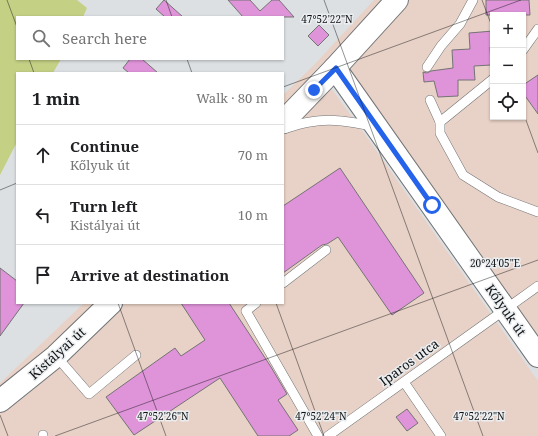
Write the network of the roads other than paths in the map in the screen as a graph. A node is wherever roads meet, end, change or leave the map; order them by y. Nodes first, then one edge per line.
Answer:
1 (397, 0) edge
2 (473, 0) edge
3 (538, 29) edge
4 (524, 48) edge
5 (336, 68) junction
6 (427, 68) dead end
7 (490, 81) edge
8 (430, 100) dead end
9 (284, 121) edge
10 (440, 122) junction
11 (378, 127) junction
12 (284, 129) edge
13 (538, 212) edge
14 (326, 250) dead end
15 (284, 282) edge
16 (538, 286) edge
17 (110, 304) edge
18 (255, 304) edge
19 (505, 309) junction
20 (136, 355) dead end
21 (56, 356) junction
22 (538, 356) edge
23 (404, 382) junction
24 (0, 401) edge
25 (318, 436) edge
26 (328, 436) edge
27 (441, 436) edge

1 - 5 main road
2 - 6 lane
3 - 4 lane
5 - 9 main road
5 - 11 main road, Kőlyuk út
7 - 10 lane
8 - 10 lane
10 - 13 lane
11 - 12 lane
11 - 19 main road, Kőlyuk út
14 - 15 lane
16 - 19 lane, Iparos utca
17 - 21 main road, Kistályai út
18 - 25 lane
19 - 22 main road, Kőlyuk út
19 - 23 lane, Iparos utca
20 - 21 lane
21 - 24 main road, Kistályai út
23 - 26 lane, Iparos utca
23 - 27 lane

